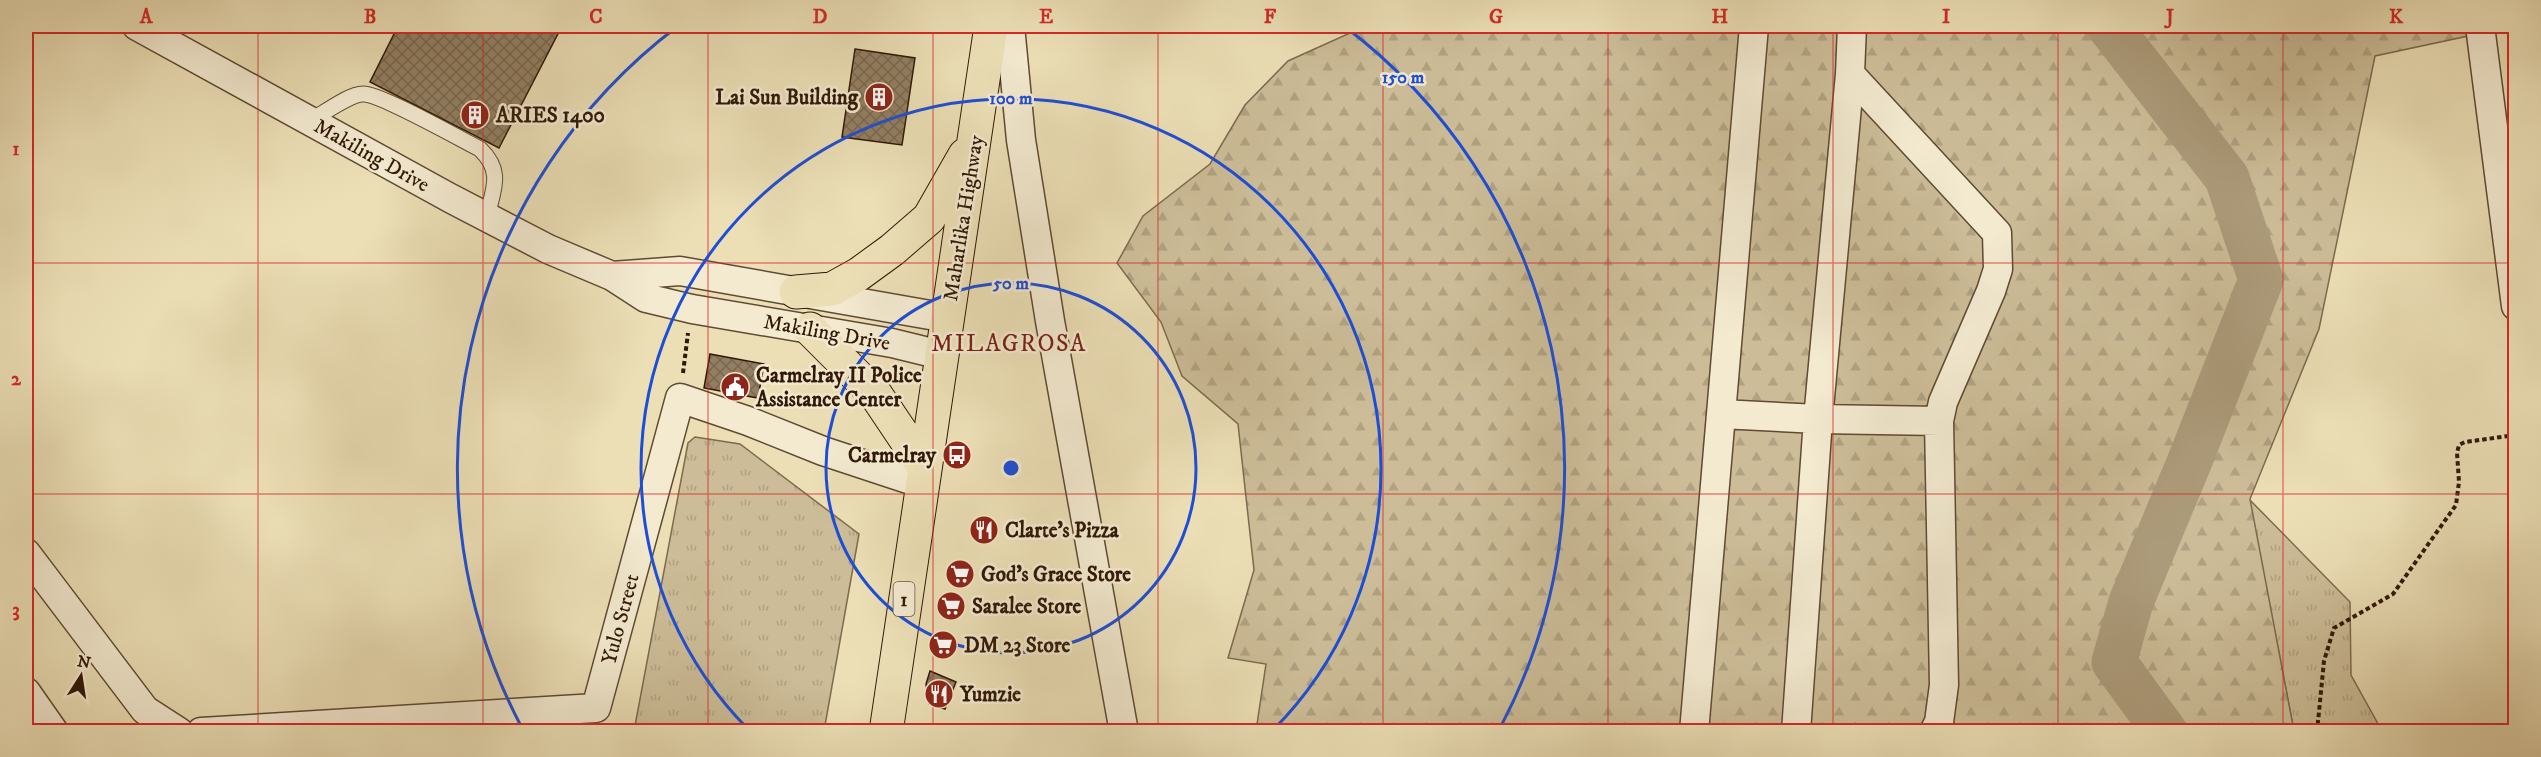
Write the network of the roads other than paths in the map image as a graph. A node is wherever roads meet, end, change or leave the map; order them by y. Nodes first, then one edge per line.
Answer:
1 (137, 26) edge
2 (991, 26) edge
3 (1010, 26) edge
4 (1754, 26) edge
5 (1852, 26) edge
6 (2480, 26) edge
7 (1850, 74) junction
8 (310, 121) junction
9 (975, 138) junction
10 (487, 216) junction
11 (612, 276) junction
12 (796, 292) junction
13 (2516, 306) edge
14 (947, 318) junction
15 (810, 329) junction
16 (941, 354) junction
17 (1721, 414) junction
18 (1818, 419) junction
19 (1939, 421) junction
20 (924, 476) junction
21 (26, 553) edge
22 (26, 692) edge
23 (54, 732) edge
24 (179, 732) edge
25 (201, 732) edge
26 (886, 732) edge
27 (1124, 732) edge
28 (1694, 732) edge
29 (1796, 732) edge
30 (1934, 732) edge

1 - 8 street, Makiling Drive
2 - 9 highway, Maharlika Highway / 1
3 - 27 street
4 - 17 street
5 - 7 street
6 - 13 street
7 - 18 street
7 - 19 street
8 - 10 street, Makiling Drive
8 - 10 lane
9 - 12 highway
9 - 14 highway, Maharlika Highway / 1
10 - 11 street, Makiling Drive
11 - 12 street, Makiling Drive
11 - 15 street, Makiling Drive
12 - 14 street, Makiling Drive
14 - 16 highway, Maharlika Highway / 1
15 - 16 street, Makiling Drive
15 - 20 highway
16 - 20 highway, Maharlika Highway / 1
17 - 18 street
17 - 28 street
18 - 19 street
18 - 29 street
19 - 30 street
20 - 25 street, Yulo Street
20 - 26 highway, Maharlika Highway / 1
21 - 24 street
22 - 23 street

